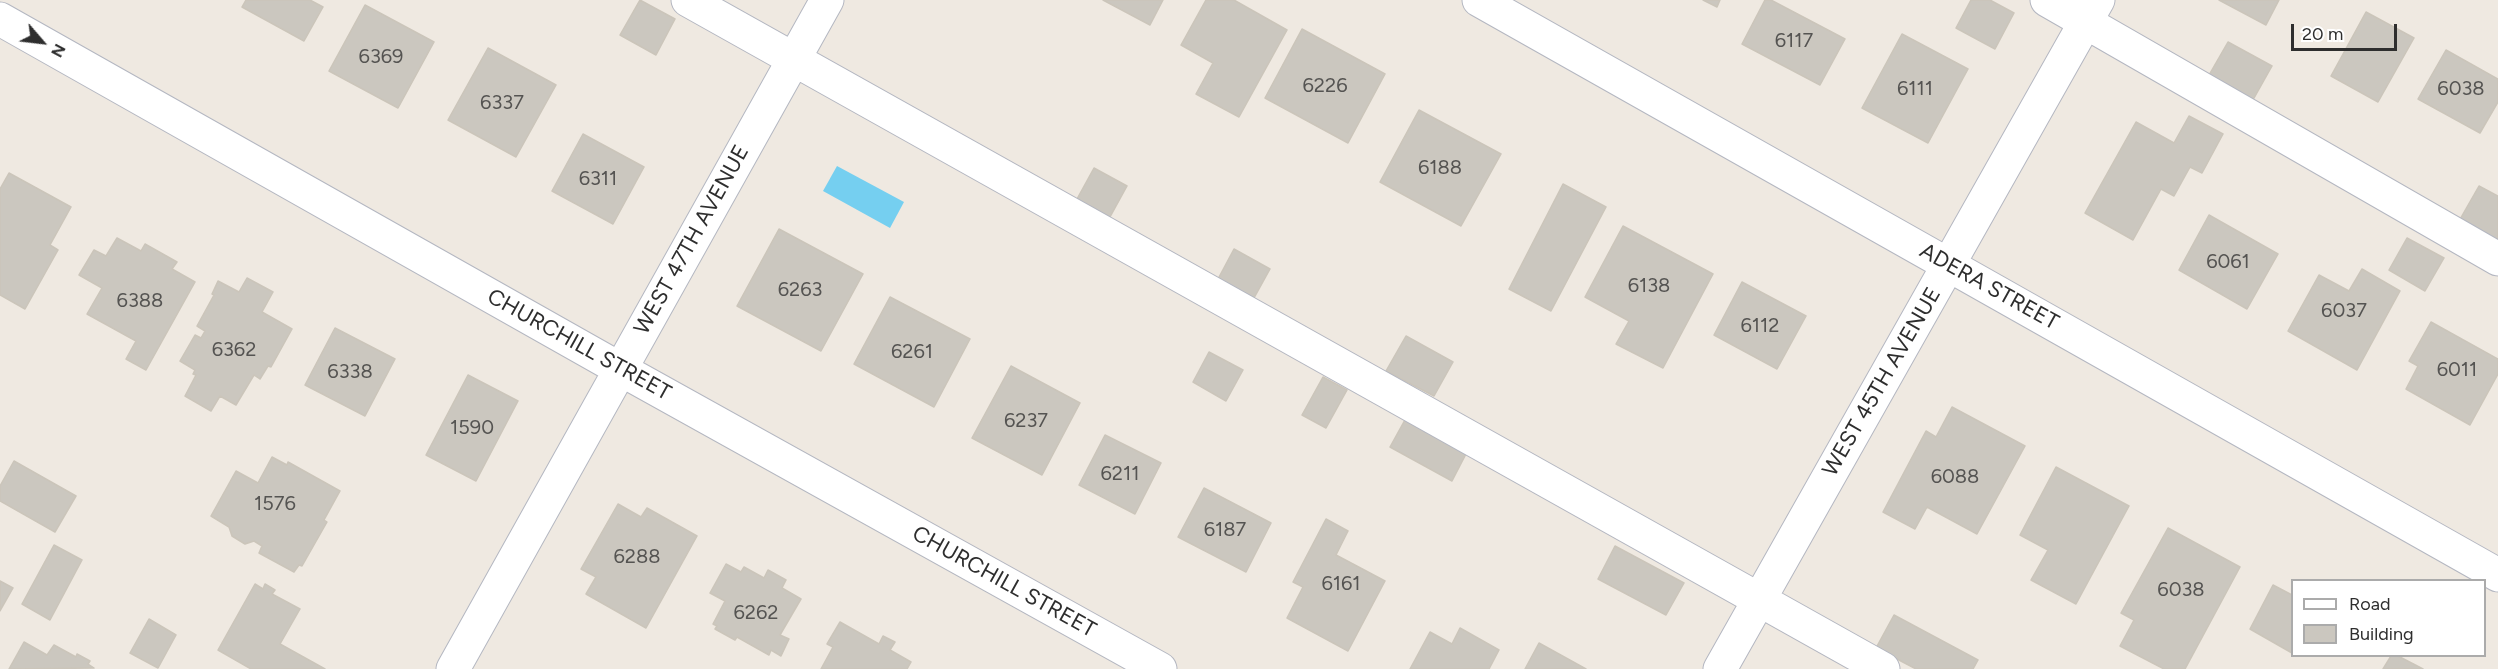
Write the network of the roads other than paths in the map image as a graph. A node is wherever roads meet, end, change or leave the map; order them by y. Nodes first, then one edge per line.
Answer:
1 (688, 0) edge
2 (827, 0) edge
3 (1479, 0) edge
4 (2047, 0) edge
5 (2092, 11) edge
6 (0, 19) edge
7 (794, 60) junction
8 (2498, 259) edge
9 (1949, 265) junction
10 (620, 369) junction
11 (2498, 575) edge
12 (1759, 600) junction
13 (453, 669) edge
14 (1160, 669) edge
15 (1720, 669) edge
16 (1883, 669) edge

1 - 7 street
2 - 7 street, WEST 47TH AVENUE
3 - 9 street, ADERA STREET
4 - 5 street
5 - 8 street
5 - 9 street, WEST 45TH AVENUE
6 - 10 street, CHURCHILL STREET
7 - 10 street, WEST 47TH AVENUE
7 - 12 street
9 - 11 street, ADERA STREET
9 - 12 street, WEST 45TH AVENUE
10 - 13 street, WEST 47TH AVENUE
10 - 14 street, CHURCHILL STREET
12 - 15 street, WEST 45TH AVENUE
12 - 16 street

